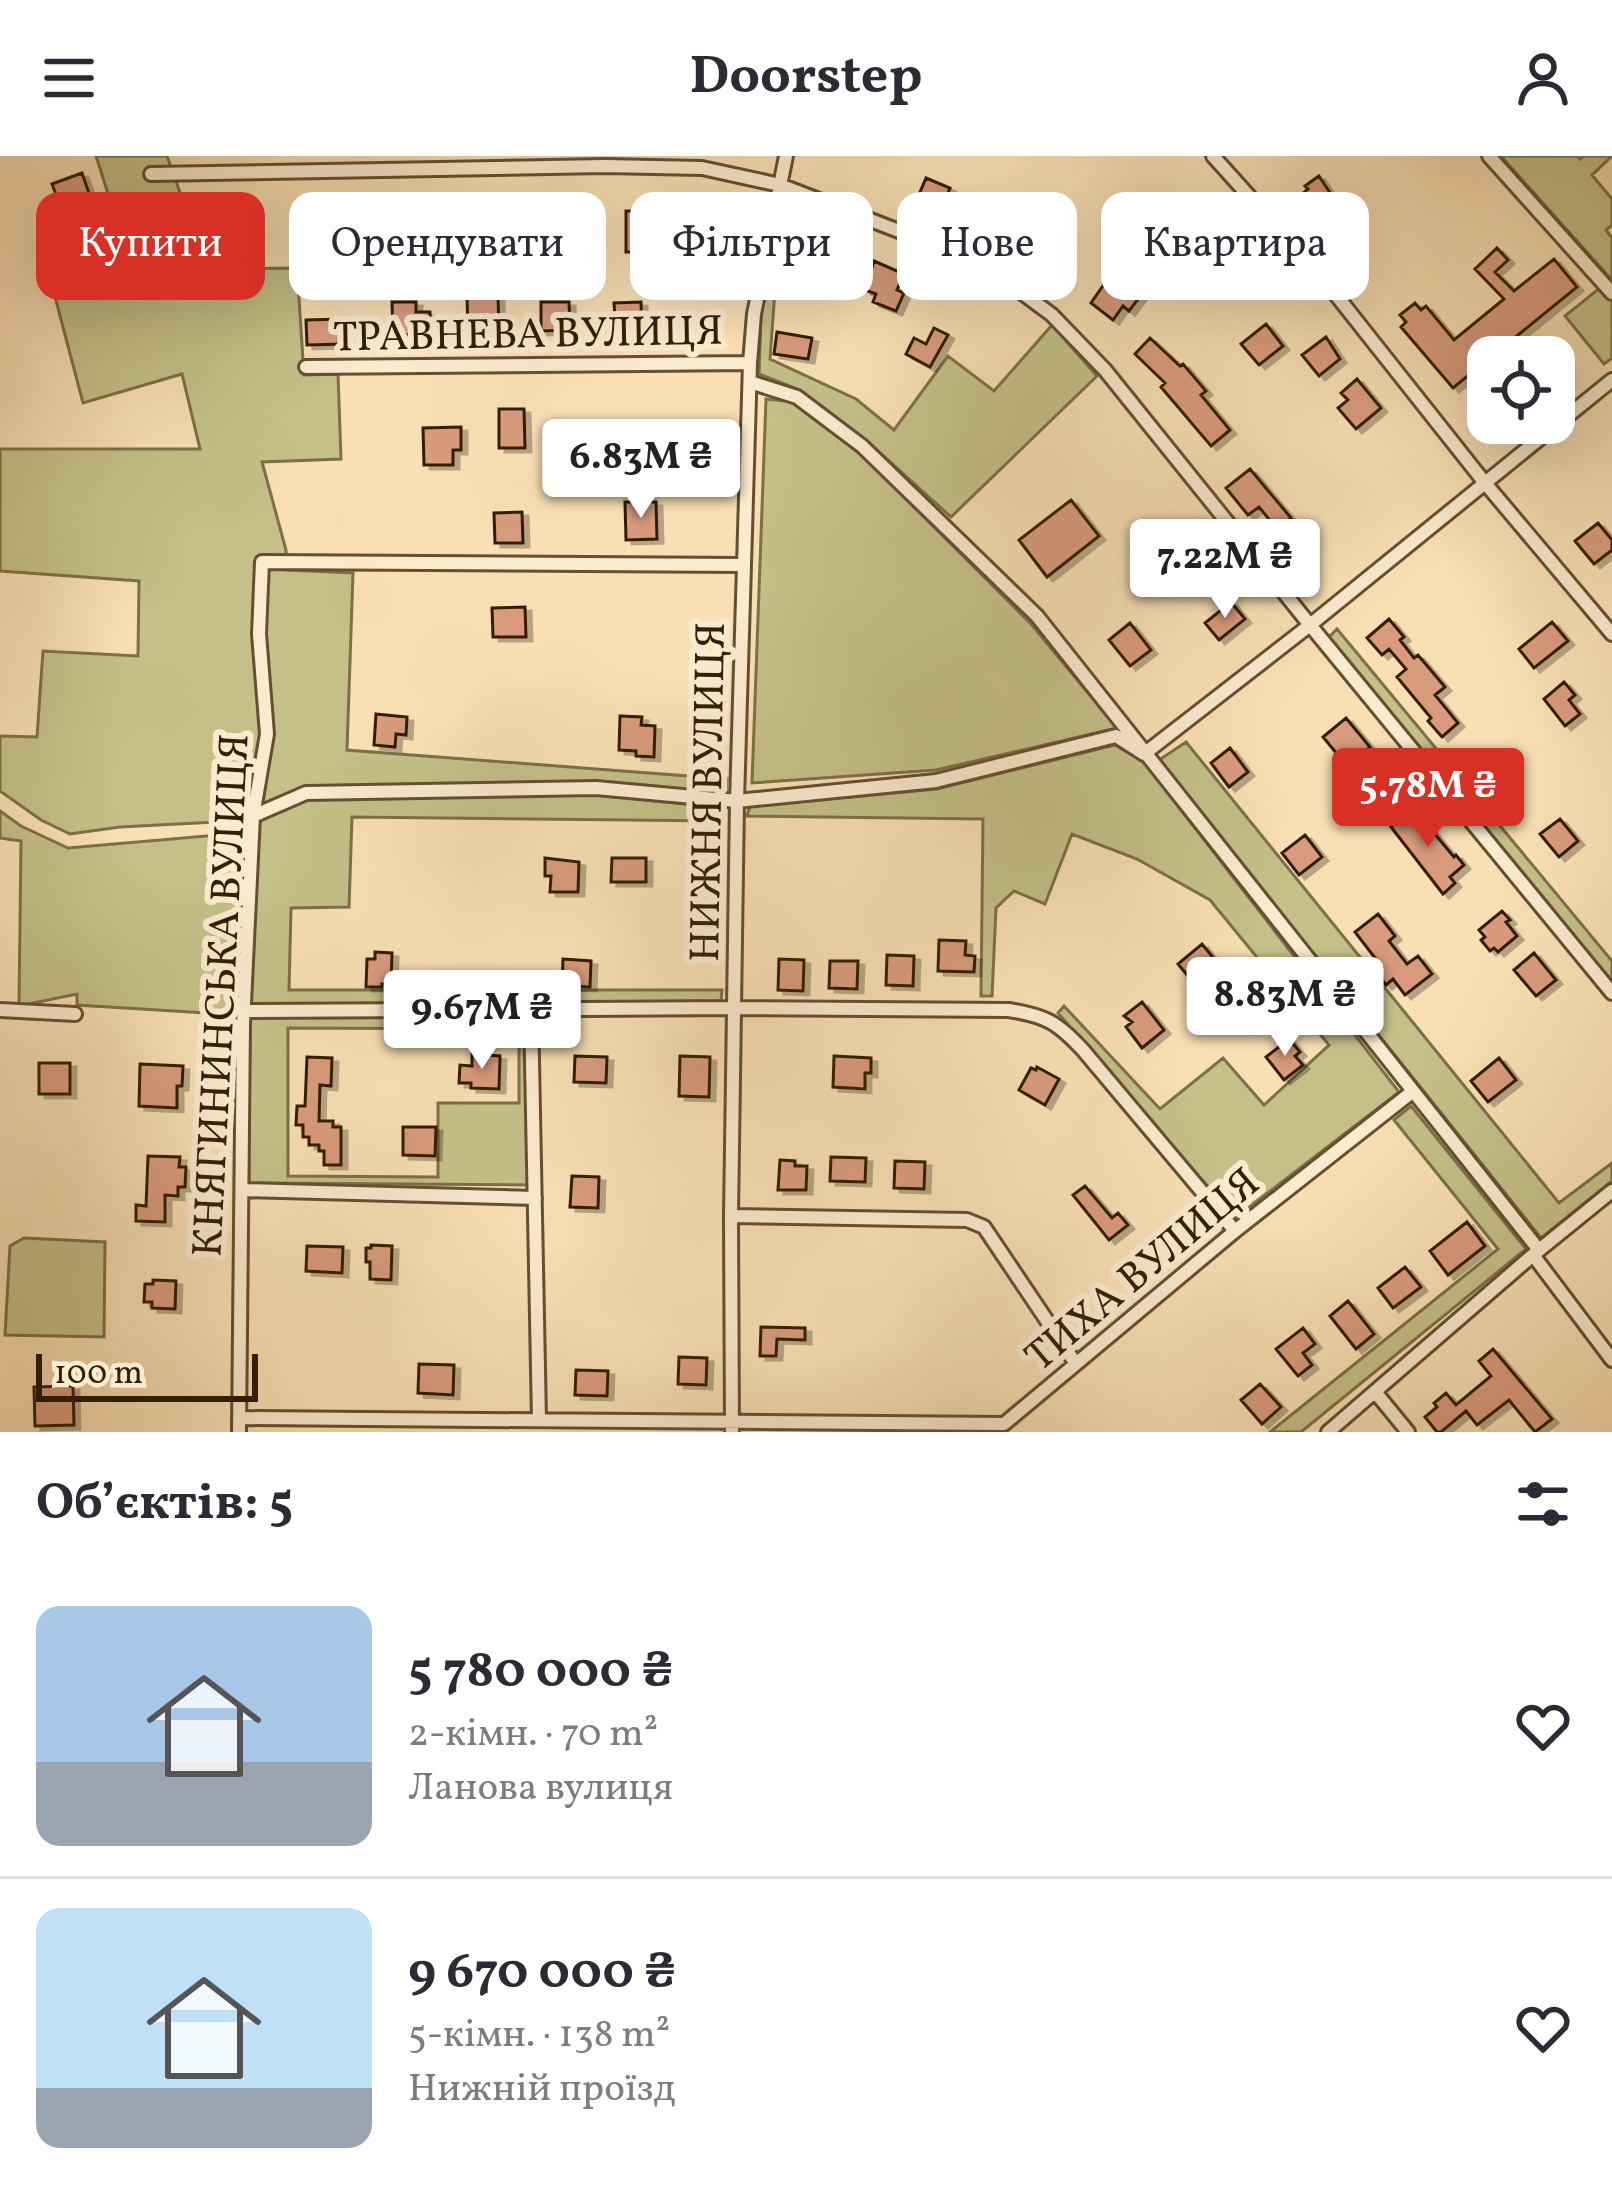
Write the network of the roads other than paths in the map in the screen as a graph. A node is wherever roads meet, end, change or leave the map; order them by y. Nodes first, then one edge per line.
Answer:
1 (787, 156) edge
2 (1213, 156) edge
3 (1490, 156) edge
4 (151, 174) dead end
5 (780, 185) junction
6 (1612, 293) edge
7 (750, 363) junction
8 (306, 367) dead end
9 (1612, 380) edge
10 (750, 382) junction
11 (1485, 483) junction
12 (743, 565) junction
13 (1310, 625) junction
14 (1612, 634) edge
15 (1144, 754) junction
16 (737, 801) junction
17 (253, 816) junction
18 (1612, 993) edge
19 (735, 1008) junction
20 (0, 1010) edge
21 (531, 1010) junction
22 (246, 1011) junction
23 (75, 1014) dead end
24 (1412, 1092) junction
25 (242, 1190) junction
26 (1612, 1191) edge
27 (535, 1198) junction
28 (731, 1216) junction
29 (1235, 1231) junction
30 (1536, 1252) junction
31 (1612, 1360) edge
32 (1076, 1364) junction
33 (1376, 1393) junction
34 (539, 1420) junction
35 (239, 1425) edge
36 (732, 1427) edge
37 (1328, 1432) edge
38 (1408, 1432) edge

1 - 5 street, НИЖНЯ ВУЛИЦЯ
2 - 11 street
3 - 6 street
4 - 5 street
5 - 7 street, НИЖНЯ ВУЛИЦЯ
5 - 13 street
7 - 8 street, ТРАВНЕВА ВУЛИЦЯ
7 - 10 street, НИЖНЯ ВУЛИЦЯ
9 - 11 street
10 - 12 street, НИЖНЯ ВУЛИЦЯ
10 - 15 street
11 - 13 street
11 - 14 street
12 - 16 street, НИЖНЯ ВУЛИЦЯ
12 - 17 street, КНЯГИНИНСЬКА ВУЛИЦЯ
13 - 15 street
13 - 18 street
15 - 16 street
15 - 24 street
16 - 17 street
16 - 19 street, НИЖНЯ ВУЛИЦЯ
17 - 22 street, КНЯГИНИНСЬКА ВУЛИЦЯ
19 - 21 street
19 - 28 street, НИЖНЯ ВУЛИЦЯ
19 - 29 street
20 - 23 street
21 - 22 street
21 - 27 street
22 - 25 street, КНЯГИНИНСЬКА ВУЛИЦЯ
24 - 29 street, ТИХА ВУЛИЦЯ
24 - 30 street
25 - 27 street
25 - 35 street, КНЯГИНИНСЬКА ВУЛИЦЯ
26 - 30 street
27 - 34 street
28 - 32 street
28 - 36 street, НИЖНЯ ВУЛИЦЯ
29 - 32 street, ТИХА ВУЛИЦЯ
30 - 31 street
30 - 33 street
32 - 36 street, ТИХА ВУЛИЦЯ
33 - 37 street
33 - 38 street
34 - 35 street, ТИХА ВУЛИЦЯ
34 - 36 street, ТИХА ВУЛИЦЯ

